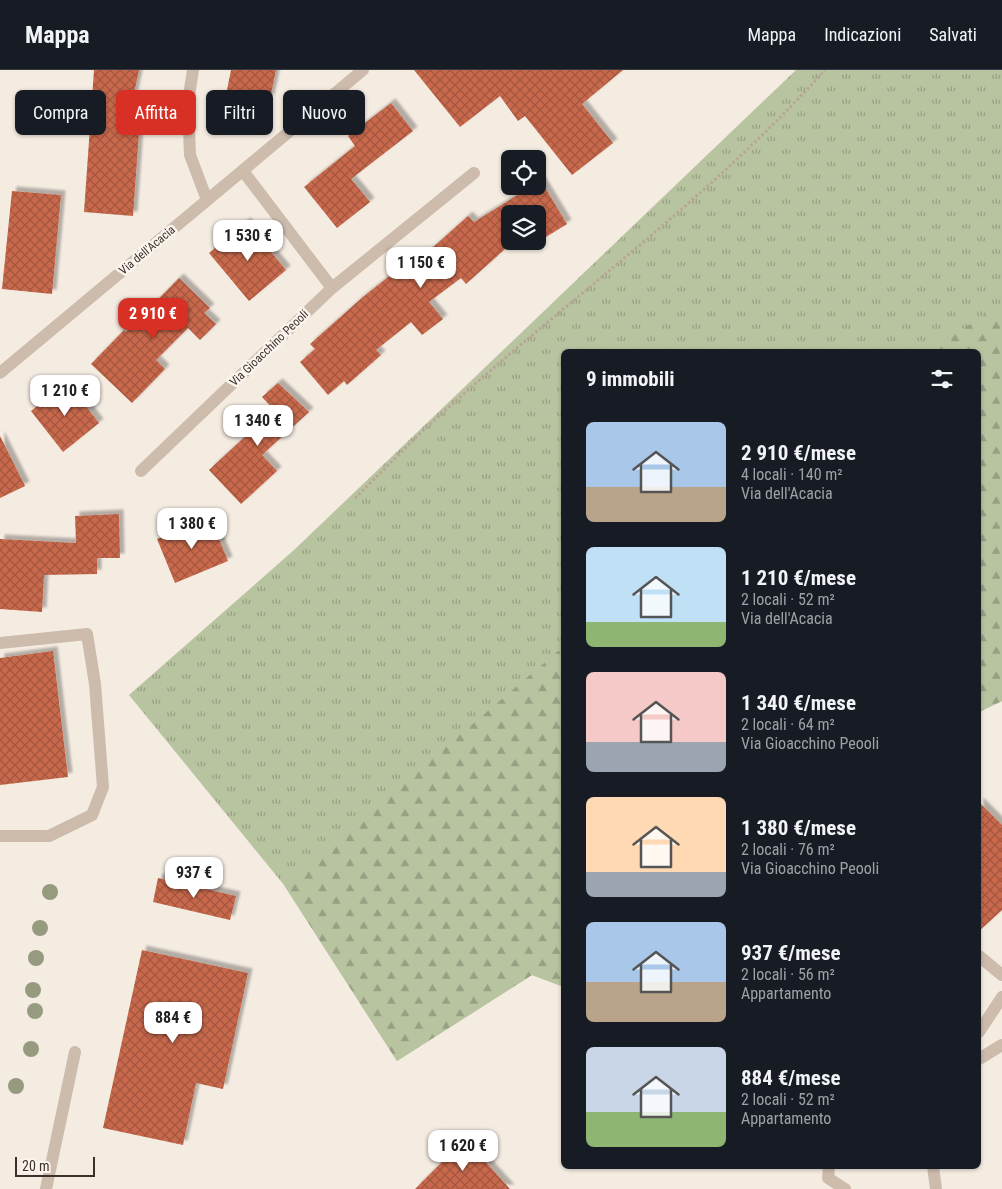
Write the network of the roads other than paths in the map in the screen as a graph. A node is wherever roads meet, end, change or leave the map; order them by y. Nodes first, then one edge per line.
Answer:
1 (193, 70) edge
2 (363, 70) edge
3 (243, 171) junction
4 (474, 173) dead end
5 (207, 200) junction
6 (332, 288) junction
7 (0, 373) edge
8 (142, 470) dead end
9 (0, 643) edge
10 (0, 836) edge
11 (981, 958) edge
12 (1002, 975) edge
13 (1002, 997) edge
14 (981, 1029) edge
15 (1002, 1045) edge
16 (75, 1052) dead end
17 (981, 1058) edge
18 (829, 1169) edge
19 (933, 1169) edge
20 (46, 1189) edge
21 (845, 1189) edge
22 (936, 1189) edge

1 - 5 street
2 - 3 street, Via dell'Acacia
3 - 5 street, Via dell'Acacia
3 - 6 street
4 - 6 street, Via Gioacchino Peooli
5 - 7 street, Via dell'Acacia
6 - 8 street, Via Gioacchino Peooli
9 - 10 street
11 - 12 street
13 - 14 street
15 - 17 street
16 - 20 street
18 - 21 street
19 - 22 street

